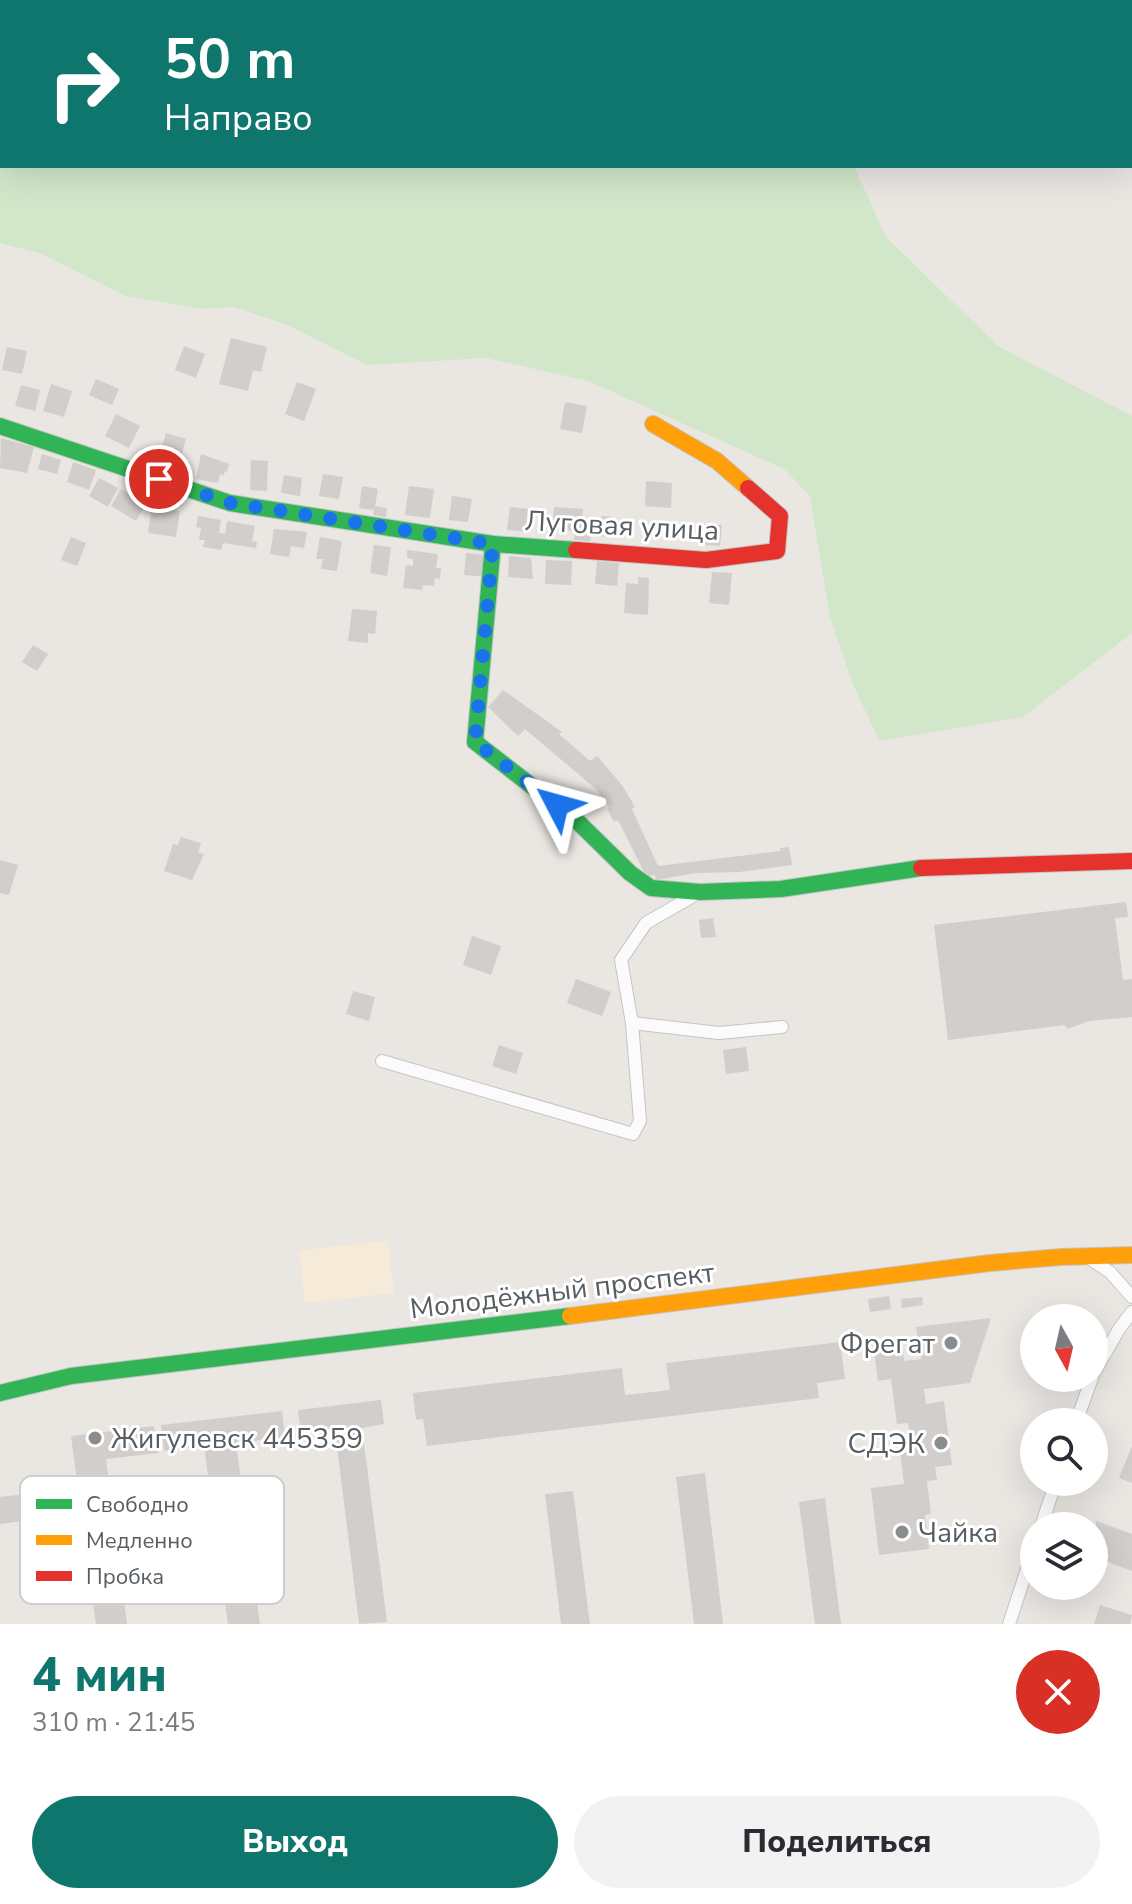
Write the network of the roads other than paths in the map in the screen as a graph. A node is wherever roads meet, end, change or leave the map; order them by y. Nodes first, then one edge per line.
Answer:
1 (653, 424) dead end
2 (0, 426) edge
3 (493, 544) junction
4 (1132, 861) edge
5 (700, 892) junction
6 (632, 1023) junction
7 (782, 1027) dead end
8 (382, 1061) dead end
9 (1083, 1255) junction
10 (1132, 1255) edge
11 (1132, 1297) edge
12 (1132, 1312) edge
13 (1108, 1346) edge
14 (0, 1393) edge
15 (1020, 1591) edge
16 (1009, 1624) edge

1 - 3 street, Луговая улица
2 - 3 street, Луговая улица
3 - 5 street
4 - 5 street
5 - 6 street
6 - 7 street
6 - 8 street
9 - 10 street, Молодёжный проспект
9 - 11 street
9 - 14 street, Молодёжный проспект
12 - 13 street
15 - 16 street

